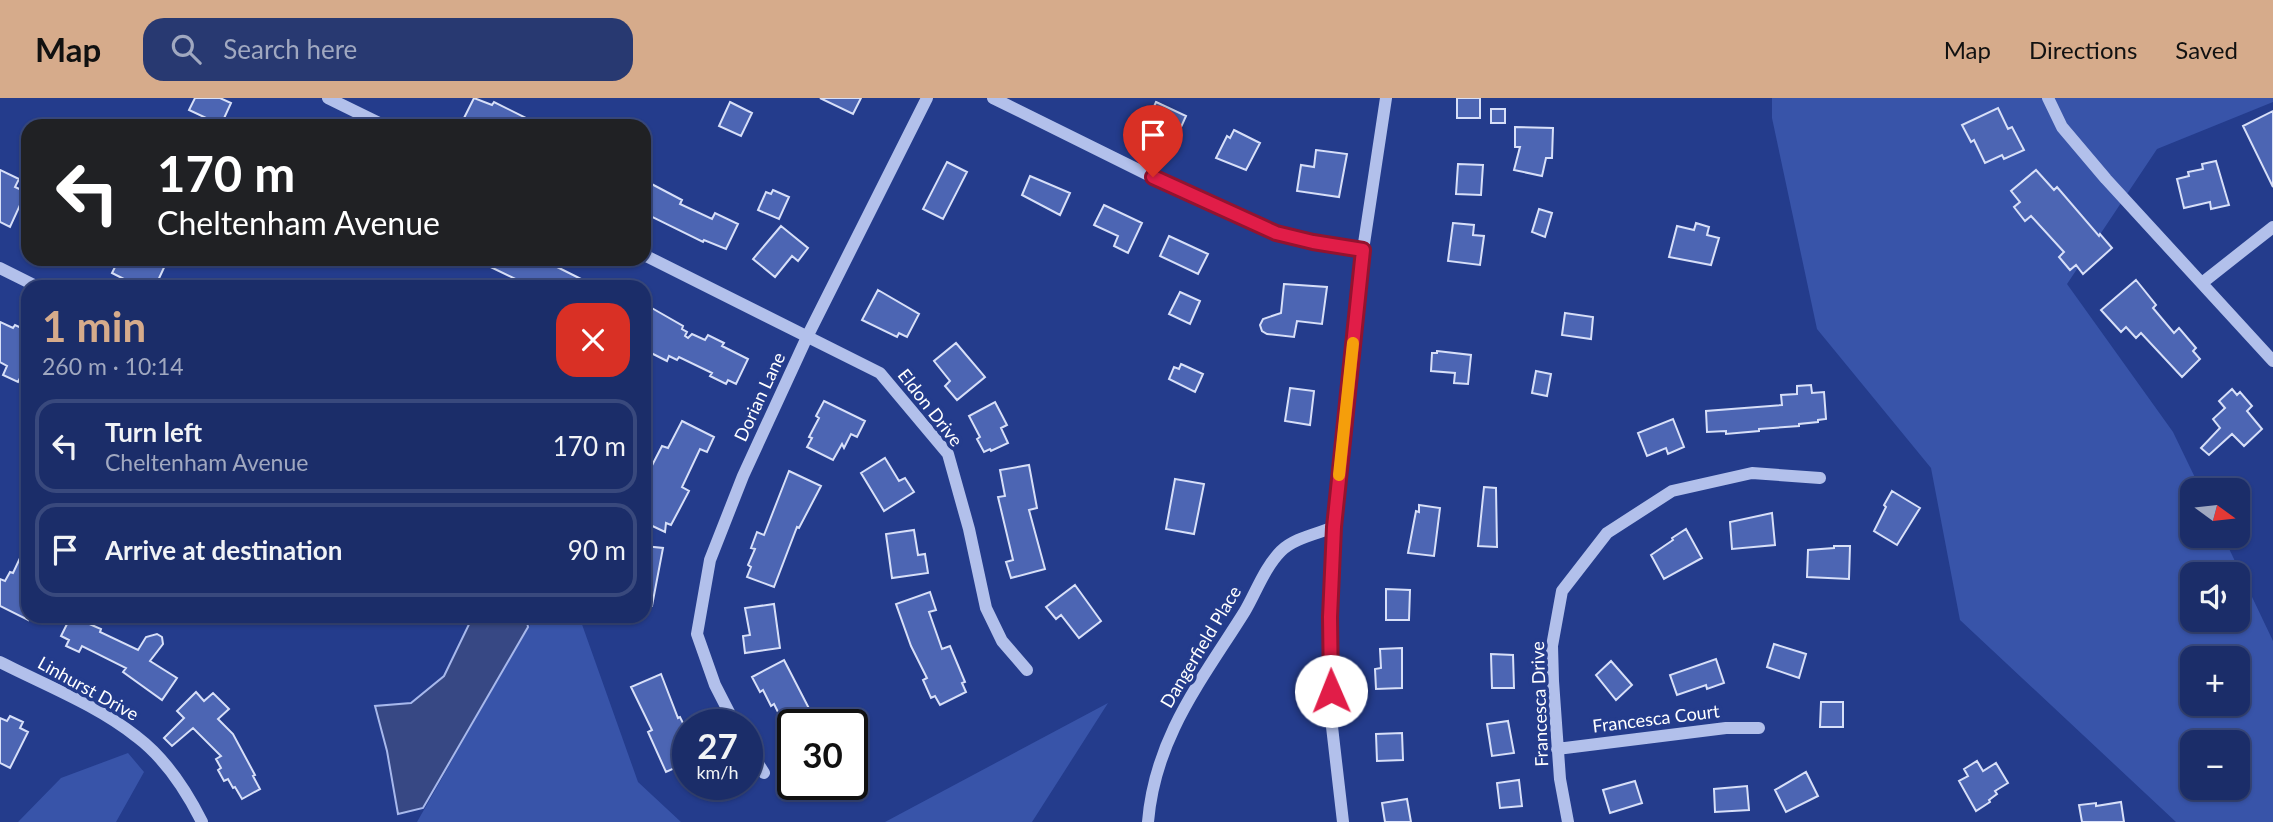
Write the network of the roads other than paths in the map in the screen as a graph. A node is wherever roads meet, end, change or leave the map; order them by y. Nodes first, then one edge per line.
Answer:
1 (328, 98) edge
2 (928, 98) edge
3 (993, 98) edge
4 (1386, 98) edge
5 (2048, 98) edge
6 (371, 119) edge
7 (2273, 227) edge
8 (1363, 250) junction
9 (651, 259) edge
10 (0, 268) edge
11 (24, 280) edge
12 (2202, 283) junction
13 (807, 337) junction
14 (2273, 361) edge
15 (1819, 478) dead end
16 (1334, 527) junction
17 (0, 662) edge
18 (1027, 670) dead end
19 (727, 709) edge
20 (1759, 728) dead end
21 (1557, 749) junction
22 (202, 822) edge
23 (1148, 822) edge
24 (1343, 822) edge
25 (1568, 822) edge

1 - 6 street
2 - 13 street, Dorian Lane
3 - 8 street
4 - 8 street
5 - 12 street
7 - 12 street
8 - 16 street
9 - 13 street, Eldon Drive
10 - 11 street
12 - 14 street
13 - 18 street, Eldon Drive
13 - 19 street, Dorian Lane
15 - 21 street, Francesca Drive
16 - 23 street, Dangerfield Place
16 - 24 street
17 - 22 street, Linhurst Drive
20 - 21 street, Francesca Court
21 - 25 street, Francesca Drive

